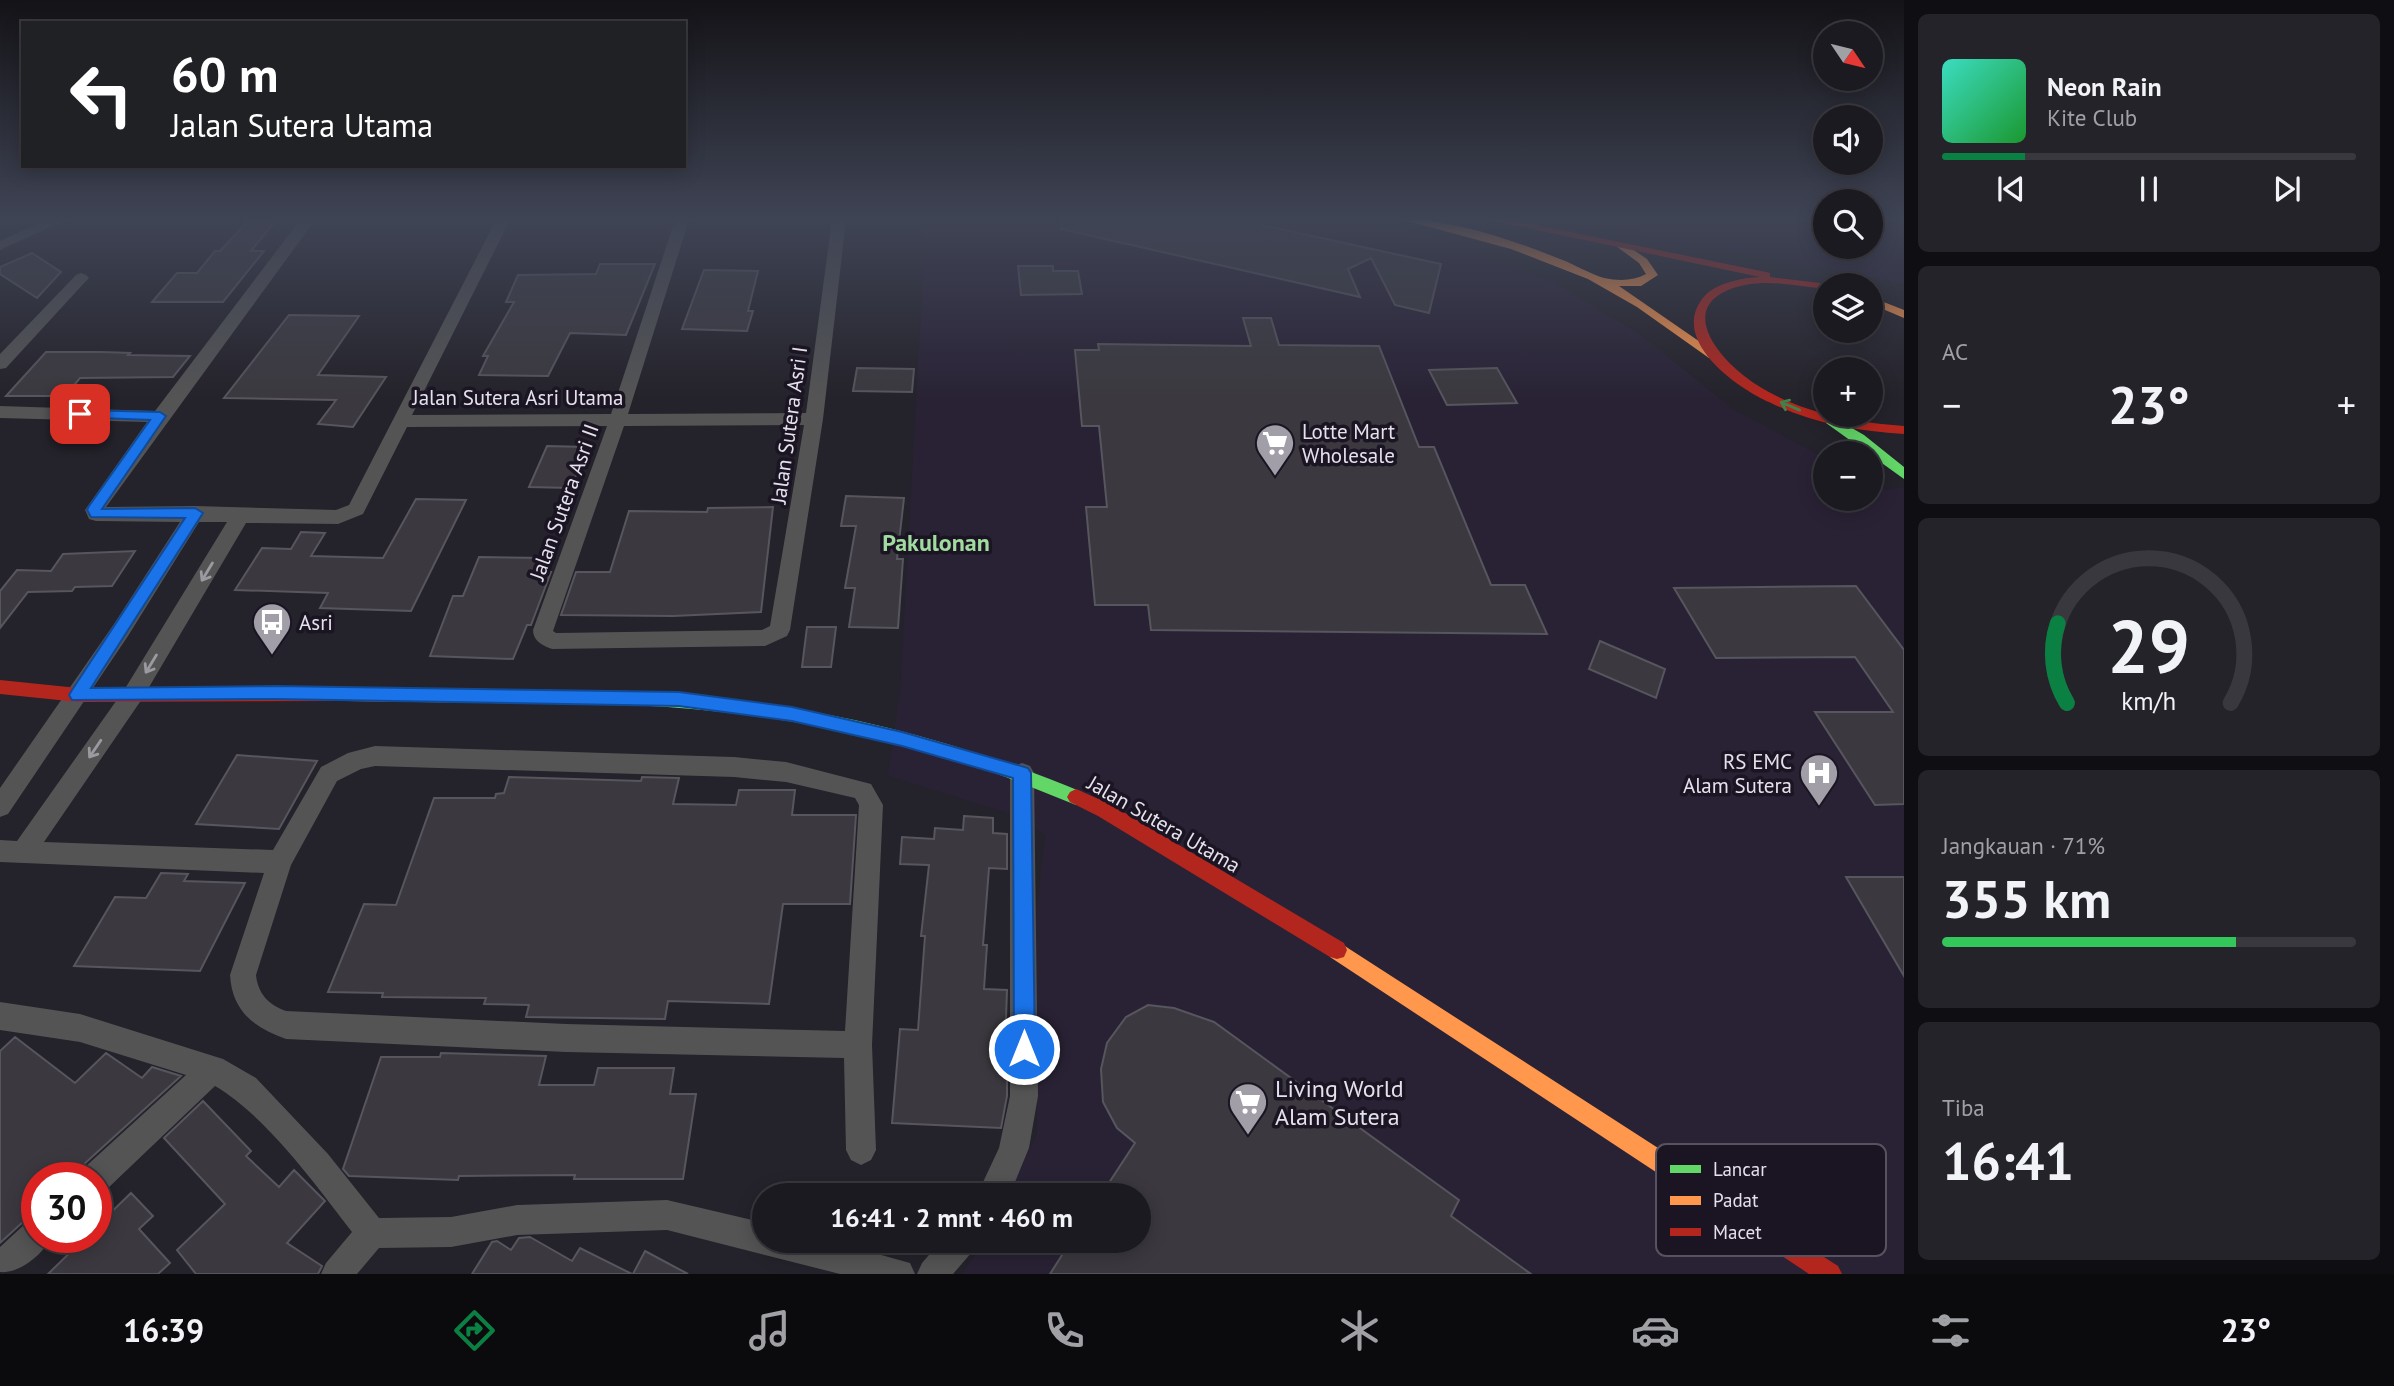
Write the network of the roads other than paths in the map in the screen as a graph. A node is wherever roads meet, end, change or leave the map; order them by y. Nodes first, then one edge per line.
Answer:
1 (80, 279) edge
2 (263, 279) edge
3 (473, 279) edge
4 (663, 279) edge
5 (832, 279) edge
6 (1596, 279) edge
7 (1645, 279) edge
8 (1784, 279) edge
9 (1600, 281) junction
10 (1794, 282) junction
11 (1813, 284) edge
12 (1883, 300) edge
13 (1904, 303) edge
14 (1883, 304) edge
15 (1904, 314) edge
16 (1713, 355) junction
17 (0, 364) edge
18 (0, 412) edge
19 (1813, 414) edge
20 (160, 416) junction
21 (618, 419) junction
22 (814, 419) junction
23 (400, 421) junction
24 (1843, 427) edge
25 (1860, 427) edge
26 (1904, 430) edge
27 (1904, 474) edge
28 (195, 513) junction
29 (242, 514) junction
30 (546, 638) joint
31 (0, 687) edge
32 (134, 693) junction
33 (78, 695) junction
34 (1022, 773) junction
35 (0, 807) edge
36 (11, 852) edge
37 (280, 862) junction
38 (0, 1016) edge
39 (858, 1045) junction
40 (213, 1069) junction
41 (861, 1150) dead end
42 (1656, 1160) edge
43 (112, 1163) edge
44 (1000, 1183) edge
45 (372, 1233) junction
46 (752, 1235) edge
47 (21, 1249) edge
48 (819, 1253) edge
49 (951, 1253) edge
50 (1803, 1256) edge
51 (9, 1260) dead end
52 (337, 1274) edge
53 (899, 1274) edge
54 (933, 1274) edge
55 (1830, 1274) edge

1 - 17 street
2 - 20 street
3 - 23 street
4 - 21 street, Jalan Sutera Asri II
5 - 22 street, Jalan Sutera Asri I
6 - 9 main road
7 - 9 main road
8 - 10 main road
9 - 16 main road
10 - 11 main road
10 - 16 main road
12 - 13 main road
14 - 15 main road
19 -> 16 main road
18 - 20 street
20 - 28 street, Jalan Sutera Asri Utama
21 - 22 street, Jalan Sutera Asri Utama
21 - 23 street, Jalan Sutera Asri Utama
21 - 30 street, Jalan Sutera Asri II
22 - 30 street, Jalan Sutera Asri I
23 - 29 street, Jalan Sutera Asri Utama
24 - 27 main road
25 - 26 main road
28 - 29 street, Jalan Sutera Asri Utama
28 - 33 street
29 -> 32 street
31 - 33 main road, Jalan Sutera Utama
32 - 33 main road, Jalan Sutera Utama
32 - 34 main road, Jalan Sutera Utama
32 -> 36 street
33 - 35 street
34 - 42 main road, Jalan Sutera Utama
34 - 44 street
36 - 37 street
37 - 39 street
37 - 39 street
38 - 40 street
39 - 41 street
40 - 43 street
40 - 45 street
45 - 46 street
45 - 52 street
47 - 51 street
48 - 53 street
49 - 54 street
50 - 55 main road, Jalan Sutera Utama

